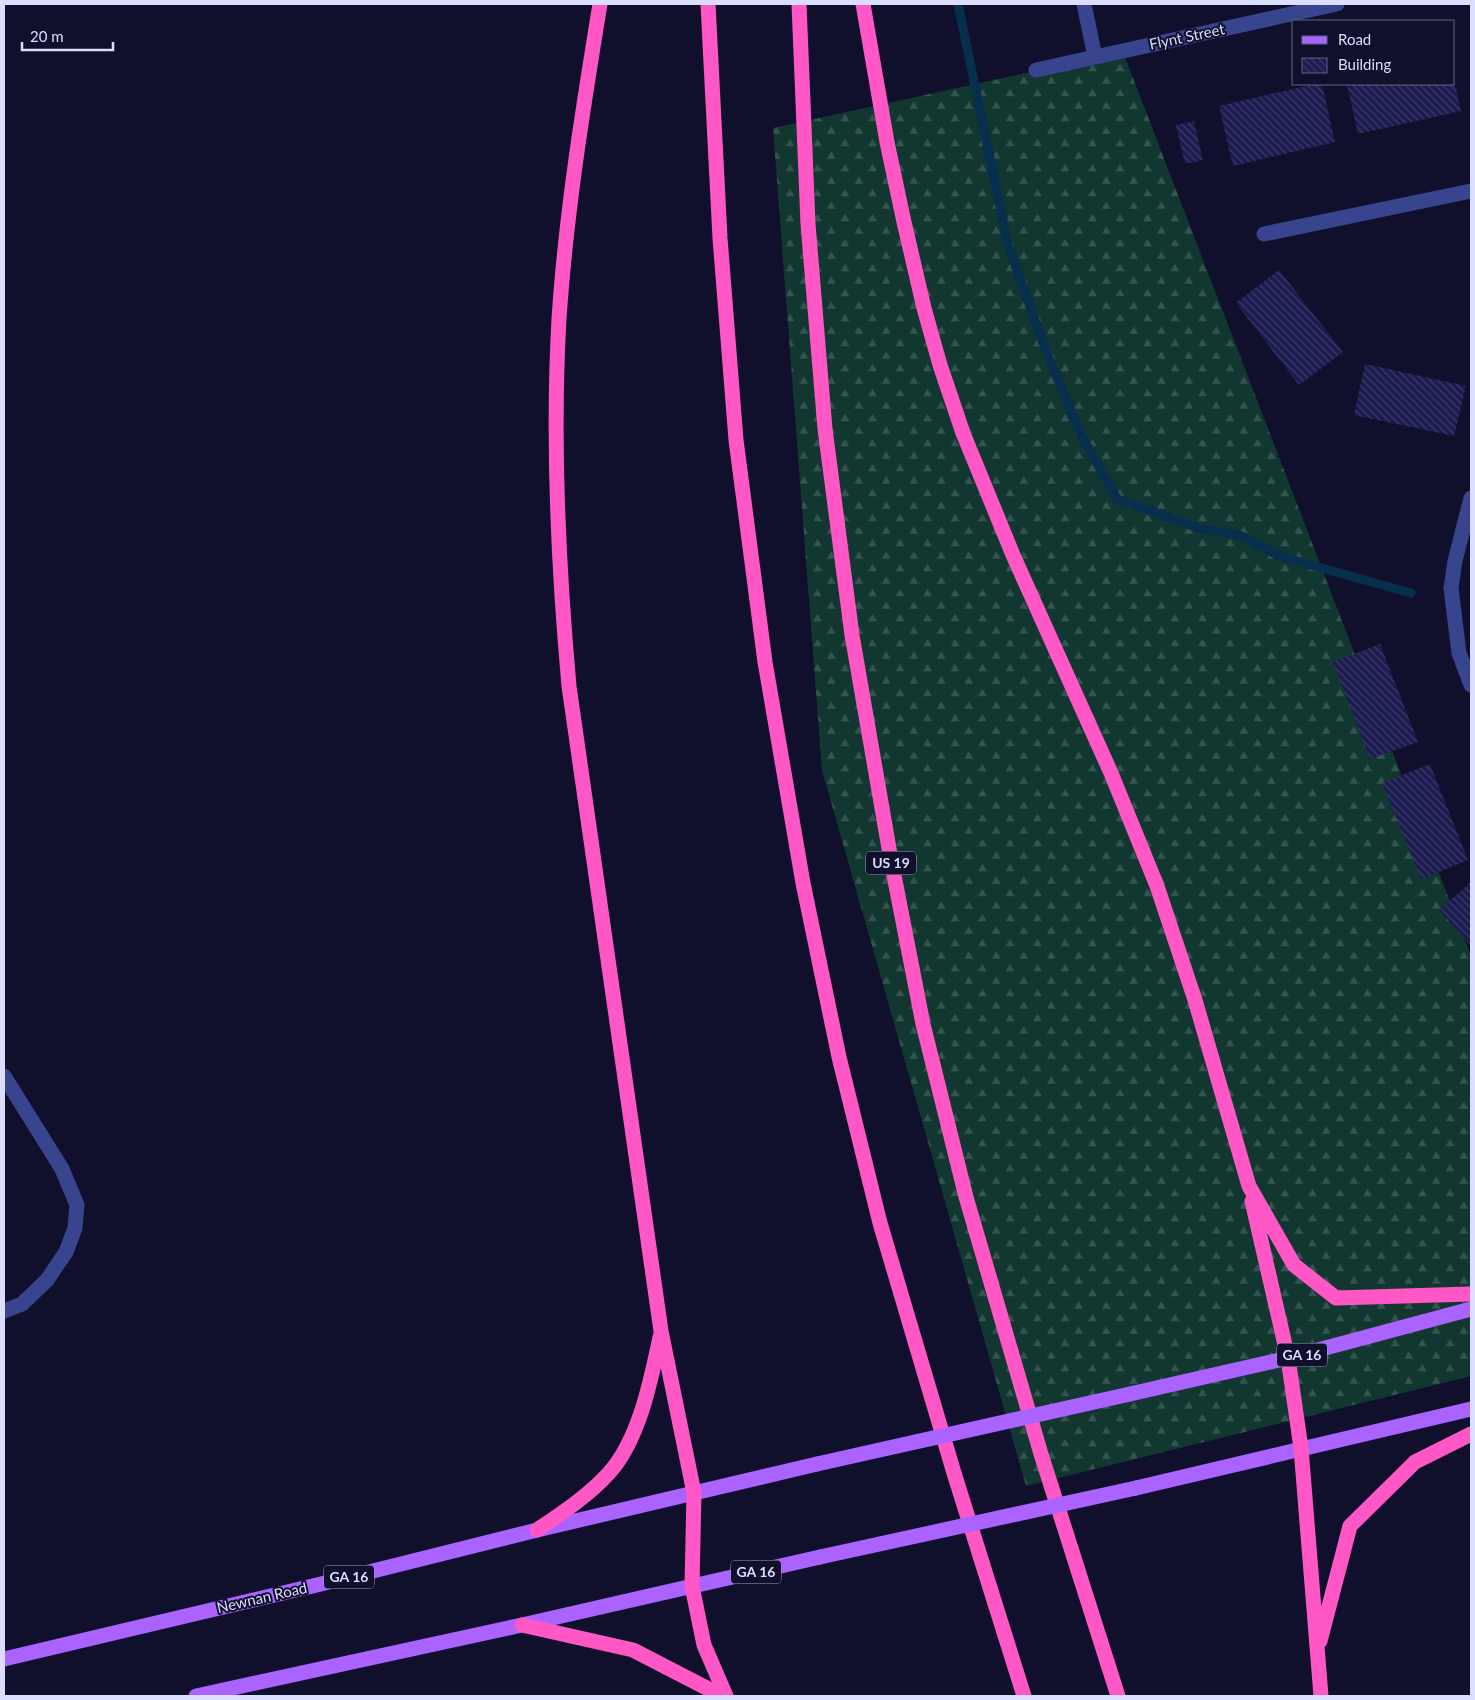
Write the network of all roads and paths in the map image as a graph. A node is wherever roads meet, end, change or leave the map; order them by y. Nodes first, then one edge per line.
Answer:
1 (600, 4) edge
2 (708, 4) edge
3 (799, 4) edge
4 (863, 4) edge
5 (1084, 4) edge
6 (1337, 4) edge
7 (1095, 57) junction
8 (1036, 70) dead end
9 (1471, 192) edge
10 (1264, 234) dead end
11 (1471, 498) edge
12 (1471, 685) edge
13 (4, 1076) edge
14 (1249, 1186) junction
15 (1471, 1294) edge
16 (1471, 1310) edge
17 (4, 1311) edge
18 (662, 1331) junction
19 (1288, 1358) junction
20 (1471, 1409) edge
21 (1471, 1434) edge
22 (1301, 1448) junction
23 (694, 1493) junction
24 (537, 1530) junction
25 (692, 1586) junction
26 (522, 1625) junction
27 (1317, 1652) junction
28 (4, 1659) edge
29 (196, 1696) edge
30 (724, 1696) edge
31 (1024, 1696) edge
32 (1118, 1696) edge
33 (1321, 1696) edge

1 - 18 highway
2 - 31 highway
3 - 32 highway, US 19
4 - 14 highway
5 - 7 street
6 - 7 street, Flynt Street
7 - 8 street, Flynt Street
9 - 10 street
11 - 12 street
13 - 17 street
14 - 15 highway
14 - 19 highway
16 - 19 main road, GA 16
18 - 23 highway
18 - 24 highway
19 - 22 highway
19 - 23 main road, GA 16, bridge
20 - 22 main road, GA 16
21 - 27 highway
22 - 25 main road, GA 16, bridge
22 - 27 highway
23 - 24 main road, Newnan Road / GA 16
23 - 25 highway
24 - 28 main road, Newnan Road / GA 16
25 - 26 main road, GA 16
25 - 30 highway
26 - 29 main road, GA 16
26 - 30 highway
27 - 33 highway

